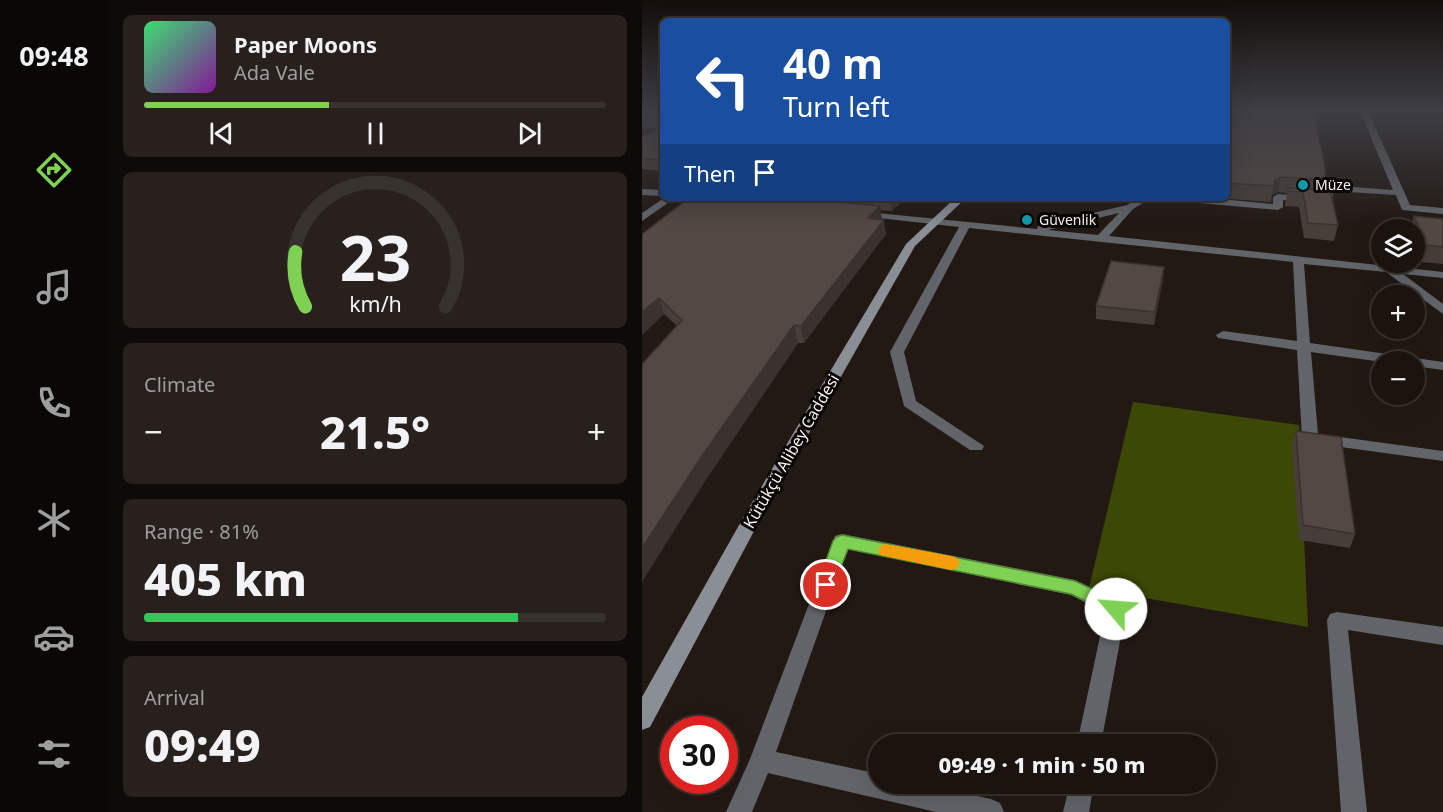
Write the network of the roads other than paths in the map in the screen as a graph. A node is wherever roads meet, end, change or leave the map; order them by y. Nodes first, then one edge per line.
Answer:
1 (1381, 149) edge
2 (642, 192) edge
3 (660, 193) edge
4 (1404, 200) junction
5 (666, 201) edge
6 (958, 201) edge
7 (1141, 201) edge
8 (1211, 201) edge
9 (1443, 202) edge
10 (1130, 207) junction
11 (1443, 211) edge
12 (855, 212) edge
13 (642, 218) edge
14 (936, 220) junction
15 (966, 223) junction
16 (1000, 224) dead end
17 (1101, 238) junction
18 (1298, 259) junction
19 (1371, 268) edge
20 (1394, 273) edge
21 (1422, 273) edge
22 (1443, 275) edge
23 (1443, 310) edge
24 (1223, 334) dead end
25 (1305, 346) junction
26 (1371, 356) edge
27 (1425, 364) edge
28 (1443, 366) edge
29 (976, 446) dead end
30 (1443, 456) edge
31 (1443, 636) edge
32 (642, 719) edge
33 (1091, 734) edge
34 (761, 760) junction
35 (1080, 794) edge
36 (739, 812) edge
37 (991, 812) edge
38 (1076, 812) edge
39 (1354, 812) edge

1 - 4 street
2 - 3 street
4 - 8 street
4 - 9 street
4 - 11 street
5 - 13 street
6 - 14 main road, Kütükçü Alibey Caddesi
7 - 10 street
10 - 16 street
10 - 17 street
12 - 14 street
14 - 15 street
14 - 32 main road, Kütükçü Alibey Caddesi
15 - 17 street
15 - 29 street
17 - 18 street
18 - 19 street
18 - 25 street
20 - 23 street
21 - 22 street
24 - 25 street
25 - 26 street
25 - 30 street
27 - 28 street
31 - 39 street
33 - 34 street
34 - 36 street
34 - 37 street
35 - 38 street

